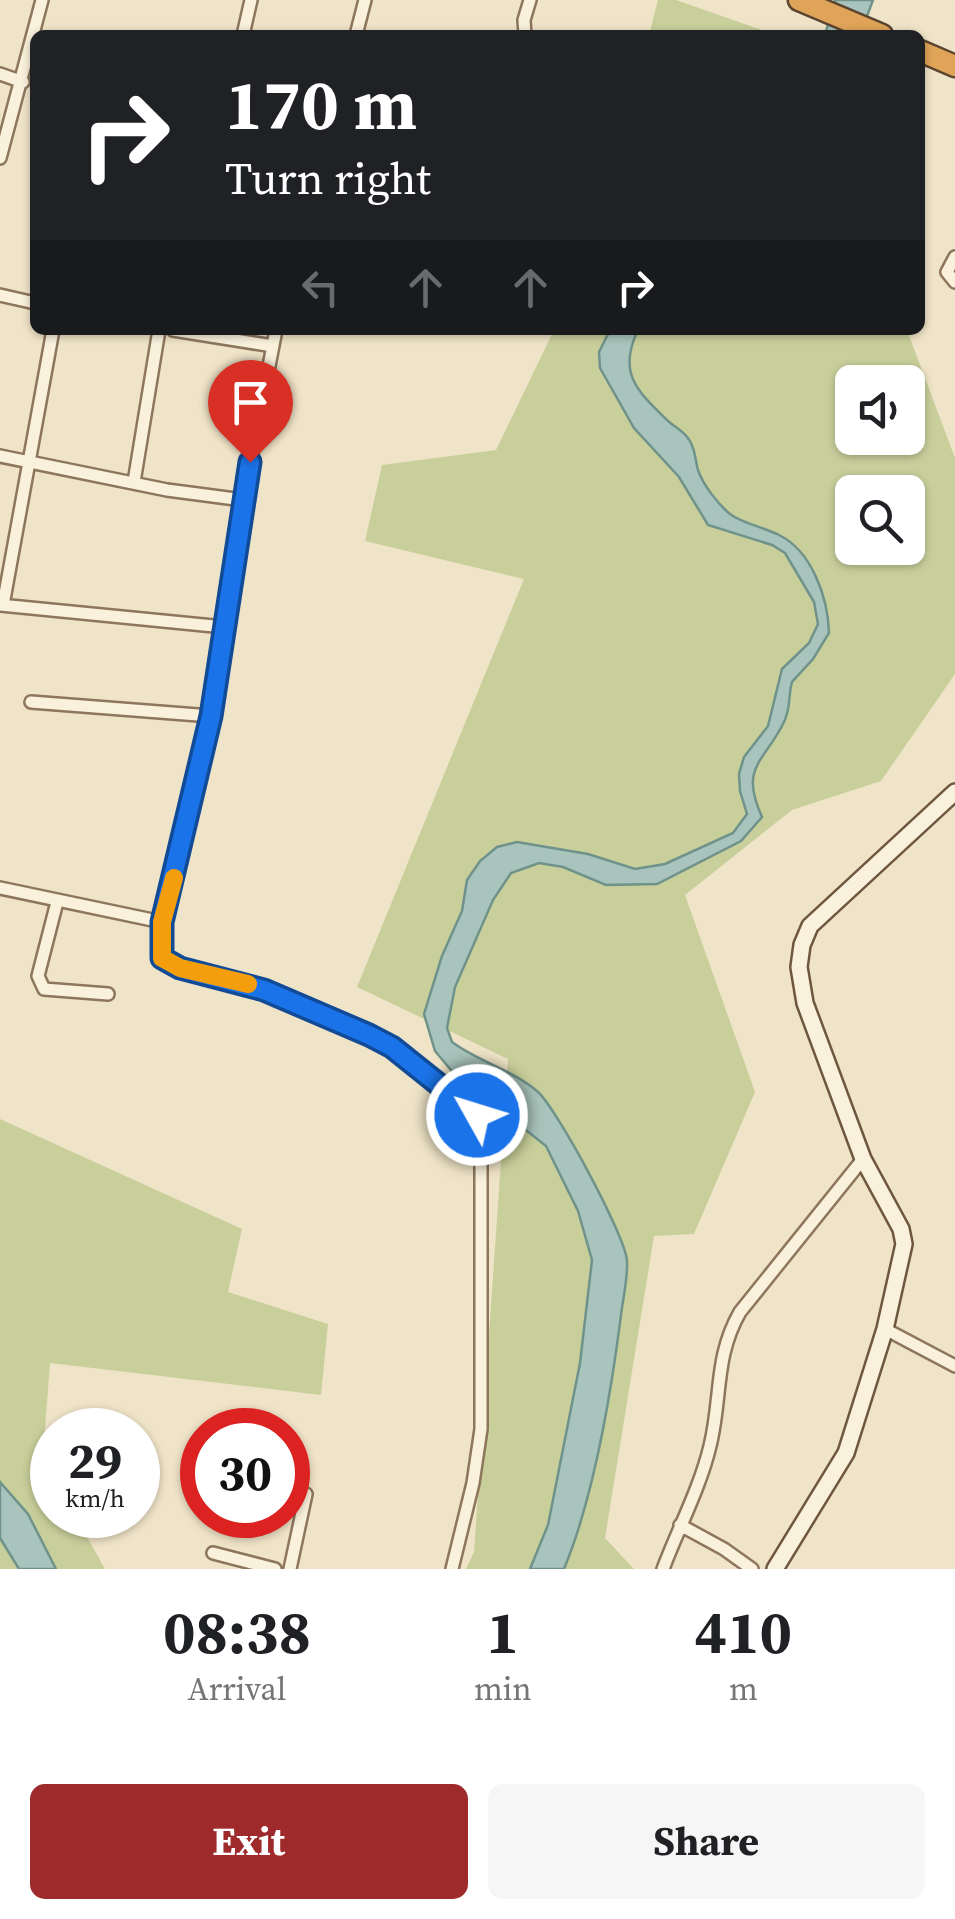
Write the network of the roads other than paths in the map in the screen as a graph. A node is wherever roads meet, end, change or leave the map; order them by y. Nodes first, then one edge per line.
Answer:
1 (42, 0) edge
2 (251, 0) edge
3 (364, 0) edge
4 (530, 0) edge
5 (799, 0) edge
6 (35, 30) edge
7 (244, 30) edge
8 (357, 30) edge
9 (525, 30) edge
10 (870, 30) edge
11 (30, 52) edge
12 (925, 53) edge
13 (955, 66) edge
14 (0, 74) edge
15 (23, 82) junction
16 (0, 158) edge
17 (955, 258) edge
18 (955, 282) edge
19 (0, 295) edge
20 (30, 302) edge
21 (52, 335) edge
22 (158, 335) edge
23 (204, 335) edge
24 (275, 335) edge
25 (273, 346) junction
26 (0, 456) edge
27 (31, 462) junction
28 (134, 482) junction
29 (243, 500) junction
30 (2, 605) edge
31 (224, 626) junction
32 (31, 702) dead end
33 (211, 716) junction
34 (955, 792) edge
35 (0, 888) edge
36 (57, 902) junction
37 (162, 922) junction
38 (108, 994) dead end
39 (863, 1159) junction
40 (884, 1328) junction
41 (955, 1366) edge
42 (680, 1525) junction
43 (297, 1538) edge
44 (213, 1553) dead end
45 (275, 1569) edge
46 (290, 1569) edge
47 (452, 1569) edge
48 (663, 1569) edge
49 (752, 1569) edge
50 (775, 1569) edge

1 - 6 street
2 - 7 street
3 - 8 street
4 - 9 street
5 - 10 highway
11 - 15 street
12 - 13 highway
14 - 15 street
15 - 16 street
17 - 18 street
19 - 20 street
21 - 27 street
22 - 28 street
23 - 25 street
24 - 25 street
25 - 29 street
26 - 27 street
27 - 28 street
27 - 30 street
28 - 29 street
29 - 31 street
30 - 31 street
31 - 33 street
32 - 33 street
33 - 37 street
34 - 39 main road
35 - 36 street
36 - 37 street
36 - 38 street
37 - 47 street
39 - 40 main road
39 - 42 street
40 - 41 street
40 - 50 main road
42 - 48 street
42 - 49 street
43 - 46 street
44 - 45 street

